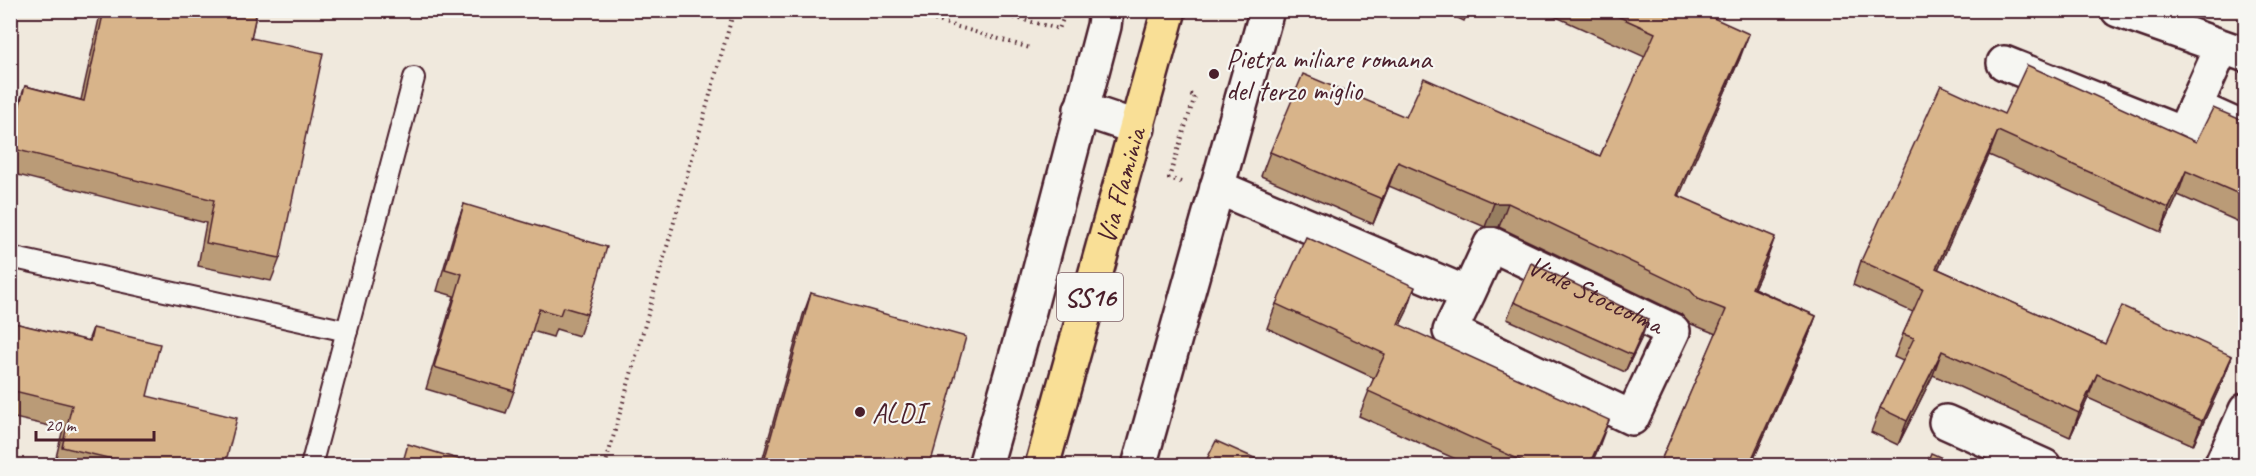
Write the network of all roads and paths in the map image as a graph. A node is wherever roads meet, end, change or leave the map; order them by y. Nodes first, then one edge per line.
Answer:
1 (734, 10) edge
2 (900, 10) edge
3 (985, 10) edge
4 (1066, 10) edge
5 (1106, 10) edge
6 (1169, 10) edge
7 (1267, 10) edge
8 (2118, 10) edge
9 (1030, 48) dead end
10 (2234, 51) edge
11 (2004, 63) dead end
12 (414, 78) dead end
13 (1189, 94) dead end
14 (1195, 96) dead end
15 (2195, 107) junction
16 (1081, 109) junction
17 (1138, 128) junction
18 (2246, 130) edge
19 (1217, 188) junction
20 (10, 257) edge
21 (1468, 294) junction
22 (347, 331) junction
23 (2246, 410) edge
24 (1946, 422) dead end
25 (311, 465) edge
26 (604, 465) edge
27 (985, 465) edge
28 (1042, 465) edge
29 (1139, 465) edge
30 (2044, 465) edge
31 (2220, 465) edge

1 - 26 path
2 - 9 path
3 - 4 path
5 - 16 street
6 - 17 main road, Via Flaminia / SS16
7 - 19 street
8 - 10 street
10 - 15 street
11 - 15 street
12 - 22 lane
13 - 14 path
15 - 18 street
16 - 17 street
16 - 27 street
17 - 28 main road, Via Flaminia / SS16
19 - 21 street
19 - 29 street
20 - 22 lane
21 - 21 street, Viale Stoccolma
22 - 25 lane
23 - 31 street
24 - 30 street

